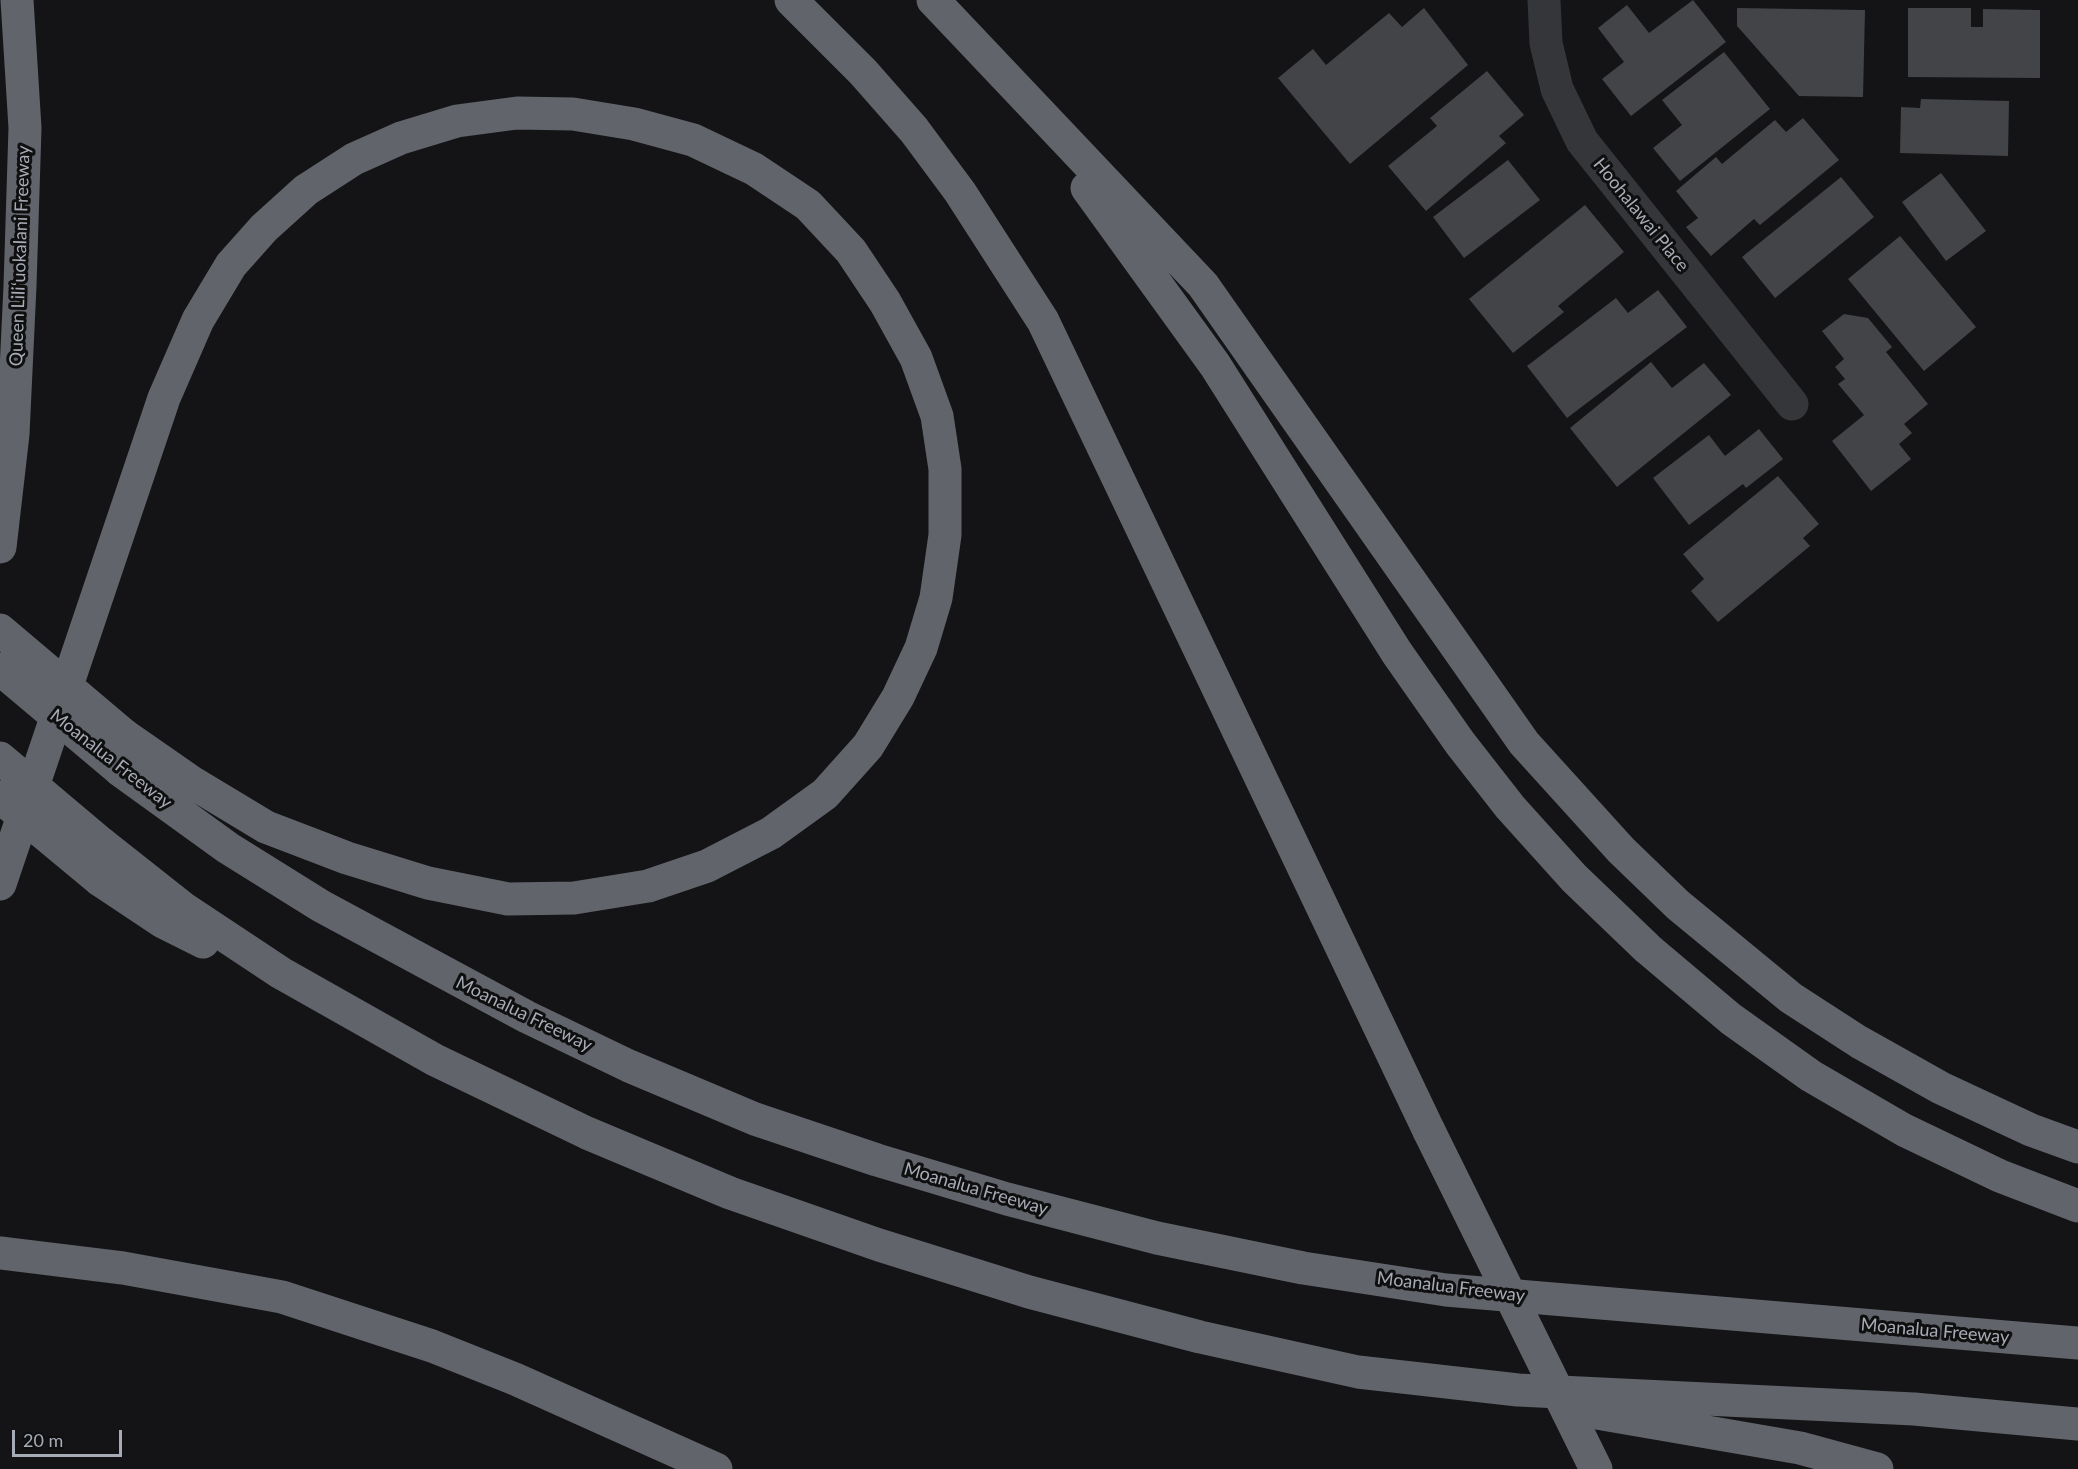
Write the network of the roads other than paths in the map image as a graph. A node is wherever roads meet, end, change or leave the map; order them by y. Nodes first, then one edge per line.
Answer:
1 (17, 0) edge
2 (791, 0) edge
3 (933, 0) edge
4 (1544, 0) edge
5 (974, 45) junction
6 (1792, 404) dead end
7 (0, 547) edge
8 (0, 630) edge
9 (0, 669) edge
10 (0, 758) edge
11 (0, 797) edge
12 (0, 884) edge
13 (435, 1060) junction
14 (2078, 1147) edge
15 (2078, 1206) edge
16 (0, 1253) edge
17 (2078, 1343) edge
18 (1359, 1372) junction
19 (2078, 1424) edge
20 (716, 1469) edge
21 (1596, 1469) edge
22 (1877, 1469) edge

1 - 7 highway, Queen Liliʻuokalani Freeway
2 - 21 highway, bridge
3 - 5 highway
4 - 6 street, Hoohalawai Place
5 - 14 highway
5 - 15 highway
8 - 12 highway, bridge
9 - 17 highway, Moanalua Freeway, bridge
10 - 13 highway, bridge
11 - 13 highway, bridge
13 - 18 highway
16 - 20 highway
18 - 19 highway
18 - 22 highway

